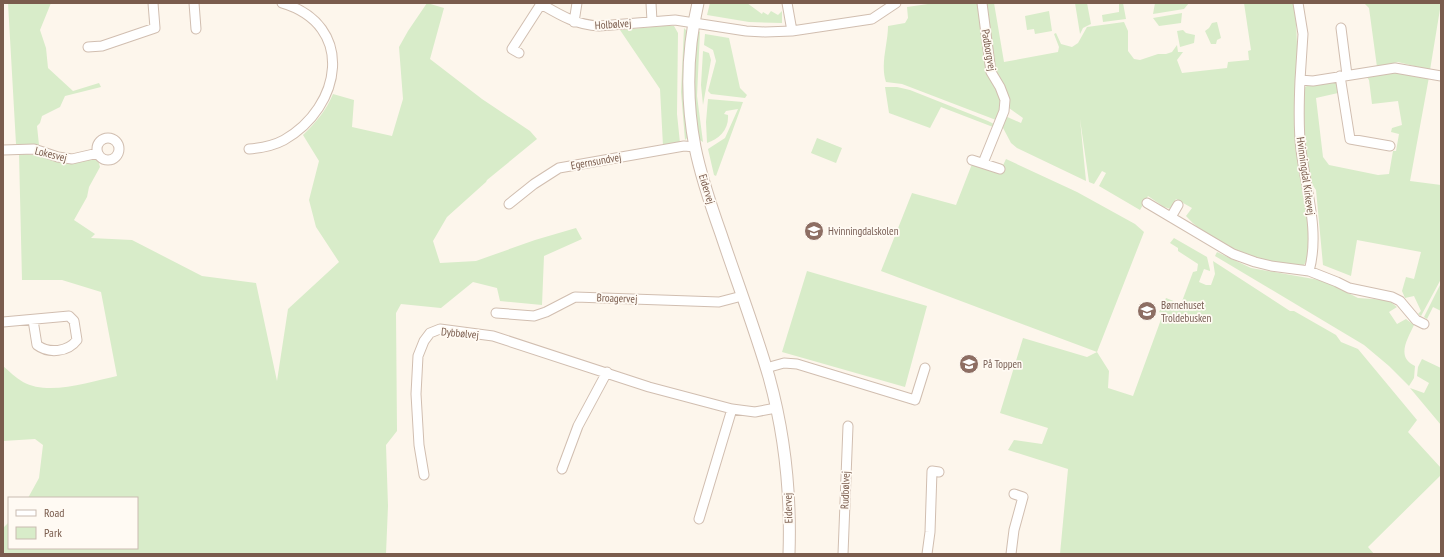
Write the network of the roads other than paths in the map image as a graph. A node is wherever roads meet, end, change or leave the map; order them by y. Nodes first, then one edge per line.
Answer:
1 (153, 3) edge
2 (194, 3) edge
3 (282, 3) edge
4 (577, 3) edge
5 (650, 3) edge
6 (698, 3) edge
7 (787, 3) edge
8 (896, 3) edge
9 (982, 3) edge
10 (1298, 3) edge
11 (293, 4) edge
12 (652, 21) junction
13 (574, 22) junction
14 (694, 22) junction
15 (196, 28) dead end
16 (1341, 28) dead end
17 (792, 31) junction
18 (88, 47) dead end
19 (519, 53) dead end
20 (1344, 75) junction
21 (1441, 76) edge
22 (1300, 80) junction
23 (695, 146) junction
24 (1390, 146) dead end
25 (249, 149) dead end
26 (3, 150) edge
27 (98, 154) dead end
28 (972, 160) dead end
29 (983, 163) junction
30 (1000, 169) dead end
31 (1147, 203) dead end
32 (509, 204) dead end
33 (1178, 205) dead end
34 (1171, 217) junction
35 (1309, 271) junction
36 (742, 296) junction
37 (496, 313) dead end
38 (33, 320) junction
39 (3, 322) edge
40 (1424, 324) dead end
41 (766, 368) junction
42 (925, 368) dead end
43 (607, 372) junction
44 (776, 408) junction
45 (732, 409) junction
46 (848, 426) dead end
47 (562, 469) dead end
48 (939, 472) dead end
49 (424, 475) dead end
50 (1014, 494) dead end
51 (699, 519) dead end
52 (788, 554) edge
53 (843, 554) edge
54 (926, 554) edge
55 (1011, 554) edge

1 - 18 street
2 - 15 street
3 - 11 street
4 - 13 street
5 - 12 street
6 - 14 street, Eidervej
7 - 17 street
8 - 17 street
9 - 29 street, Padborgvej
10 - 22 street, Hvinningdal Kirkevej
11 - 25 street
12 - 13 street, Holbølvej
12 - 14 street, Holbølvej
13 - 19 street, Holbølvej
14 - 17 street
14 - 23 street, Eidervej
16 - 20 street
20 - 21 street
20 - 22 street
20 - 24 street
22 - 35 street, Hvinningdal Kirkevej
23 - 32 street, Egernsundvej
23 - 36 street, Eidervej
26 - 27 street, Lokesvej
28 - 29 street
29 - 30 street
31 - 34 street
33 - 34 street
34 - 35 street
35 - 40 street
36 - 37 street, Broagervej
36 - 41 street, Eidervej
38 - 38 street
38 - 39 street
41 - 42 street
41 - 44 street, Eidervej
43 - 45 street, Dybbølvej
43 - 47 street
43 - 49 street, Dybbølvej
44 - 45 street, Dybbølvej
44 - 52 street, Eidervej
45 - 51 street
46 - 53 street, Rudbølvej
48 - 54 street
50 - 55 street

